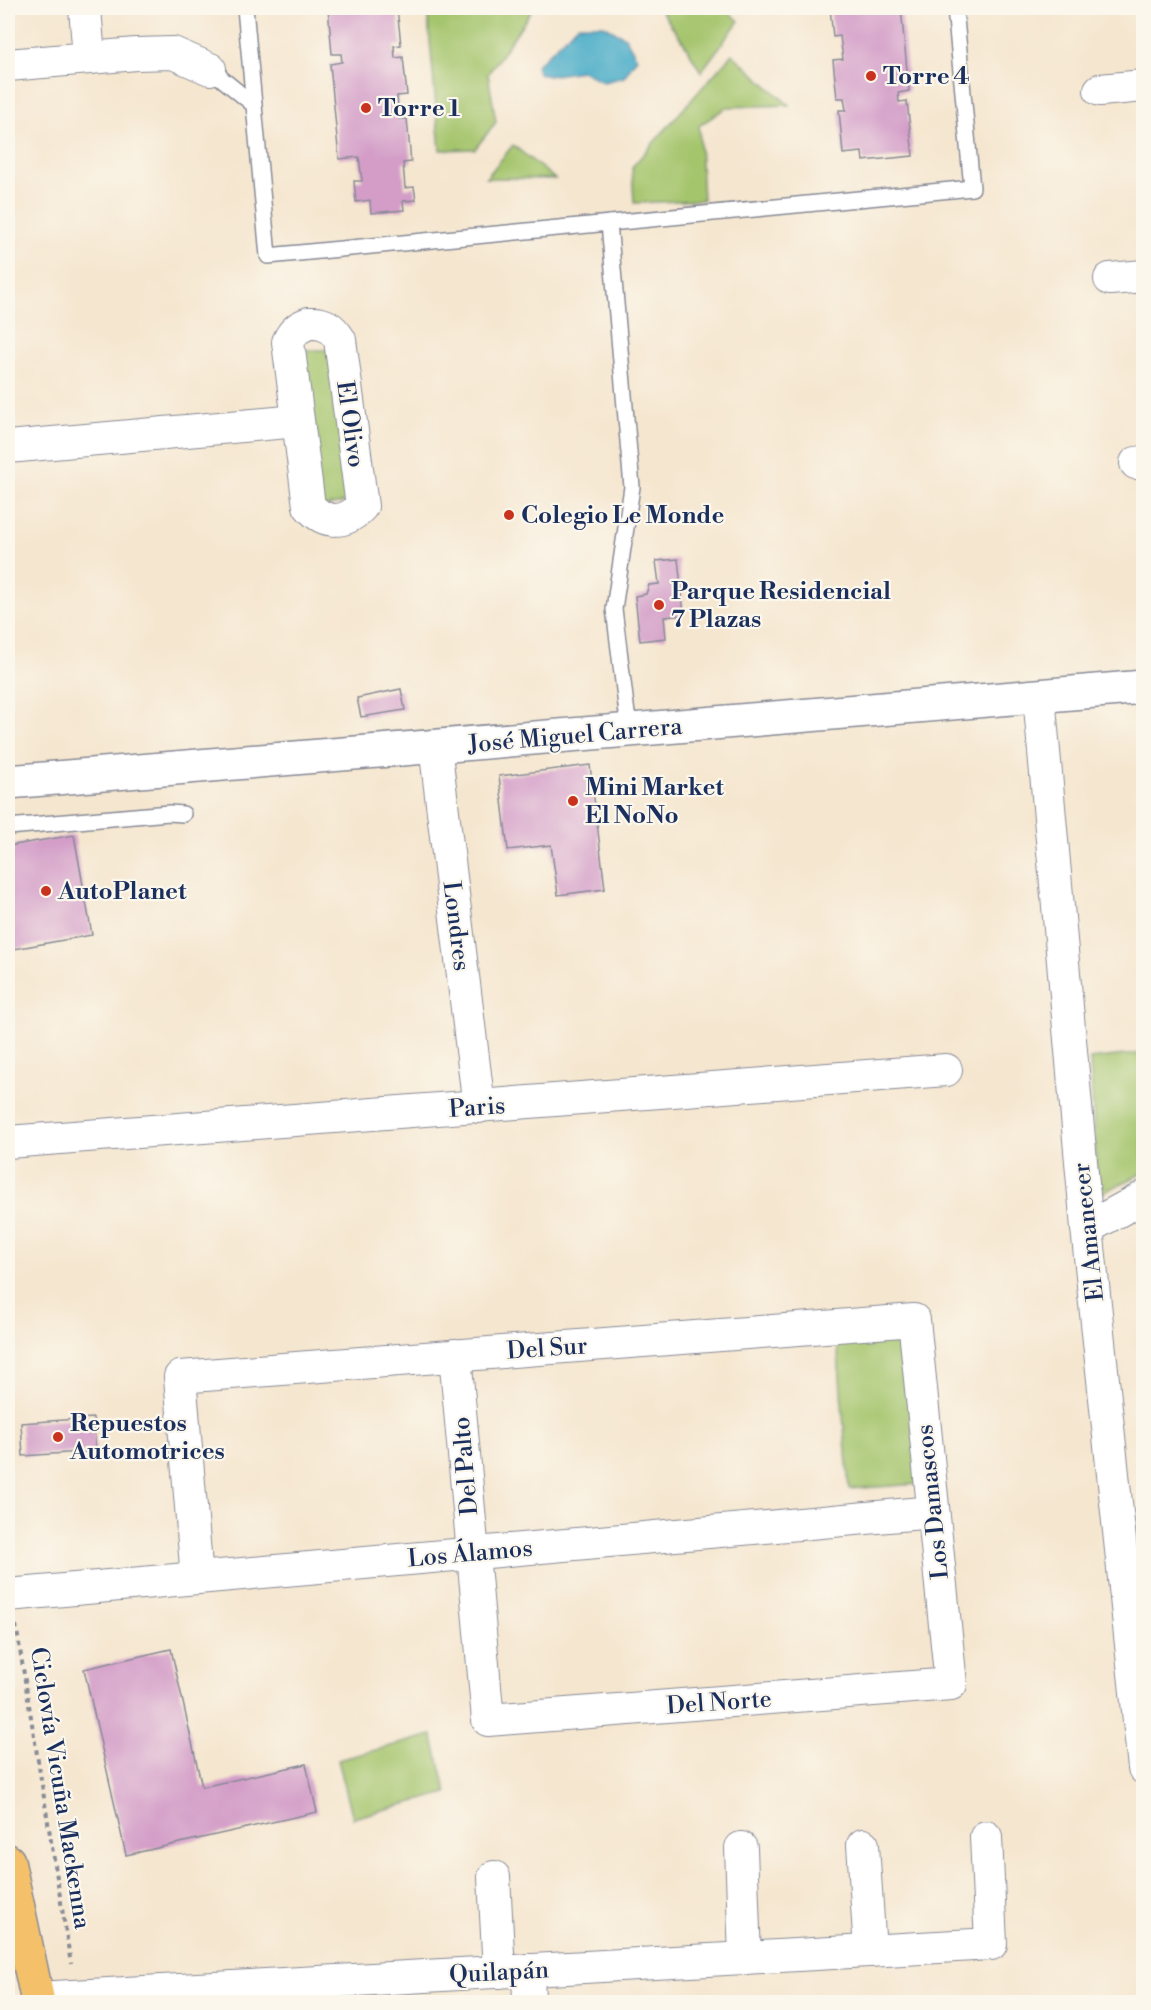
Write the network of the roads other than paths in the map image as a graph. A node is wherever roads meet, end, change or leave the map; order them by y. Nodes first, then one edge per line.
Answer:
1 (85, 8) edge
2 (245, 8) edge
3 (955, 8) edge
4 (89, 58) junction
5 (8, 65) edge
6 (210, 69) joint
7 (1143, 86) edge
8 (1100, 90) dead end
9 (254, 105) junction
10 (609, 223) junction
11 (1143, 276) edge
12 (1110, 279) dead end
13 (298, 421) junction
14 (8, 447) edge
15 (1143, 687) edge
16 (1039, 696) junction
17 (629, 730) junction
18 (435, 746) junction
19 (8, 782) edge
20 (183, 814) dead end
21 (8, 827) edge
22 (946, 1070) dead end
23 (479, 1107) junction
24 (8, 1142) edge
25 (1143, 1197) edge
26 (1087, 1228) junction
27 (914, 1320) joint
28 (455, 1355) junction
29 (933, 1512) junction
30 (473, 1553) junction
31 (197, 1578) junction
32 (9, 1594) edge
33 (951, 1684) joint
34 (488, 1719) joint
35 (1143, 1768) edge
36 (986, 1837) dead end
37 (863, 1845) dead end
38 (741, 1848) dead end
39 (8, 1861) edge
40 (494, 1877) dead end
41 (870, 1951) junction
42 (745, 1958) junction
43 (513, 1971) junction
44 (37, 2000) edge
45 (529, 2002) edge

1 - 4 street
2 - 9 lane
3 - 10 lane
4 - 5 street
4 - 6 street
6 - 9 lane
7 - 8 street
9 - 10 lane
10 - 17 lane
11 - 12 street
13 - 13 street, El Olivo
13 - 14 street
15 - 16 street, José Miguel Carrera
16 - 17 street, José Miguel Carrera
16 - 26 street, El Amanecer
17 - 18 street, José Miguel Carrera
18 - 19 street, José Miguel Carrera
18 - 23 street, Londres
20 - 21 lane
22 - 23 street, Paris
23 - 24 street, Paris
25 - 26 street
26 - 35 street, El Amanecer
27 - 28 street, Del Sur
27 - 29 street, Los Damascos
28 - 30 street, Del Palto
28 - 31 street, Del Sur
29 - 30 street, Los Álamos
29 - 33 street, Los Damascos
30 - 31 street, Los Álamos
30 - 34 street, Del Palto
31 - 32 street, Los Álamos
33 - 34 street, Del Norte
36 - 41 street, Quilapán
37 - 41 street
38 - 42 street
39 - 44 main road
40 - 43 street
41 - 42 street, Quilapán
42 - 43 street, Quilapán
43 - 44 street, Quilapán
43 - 45 street

